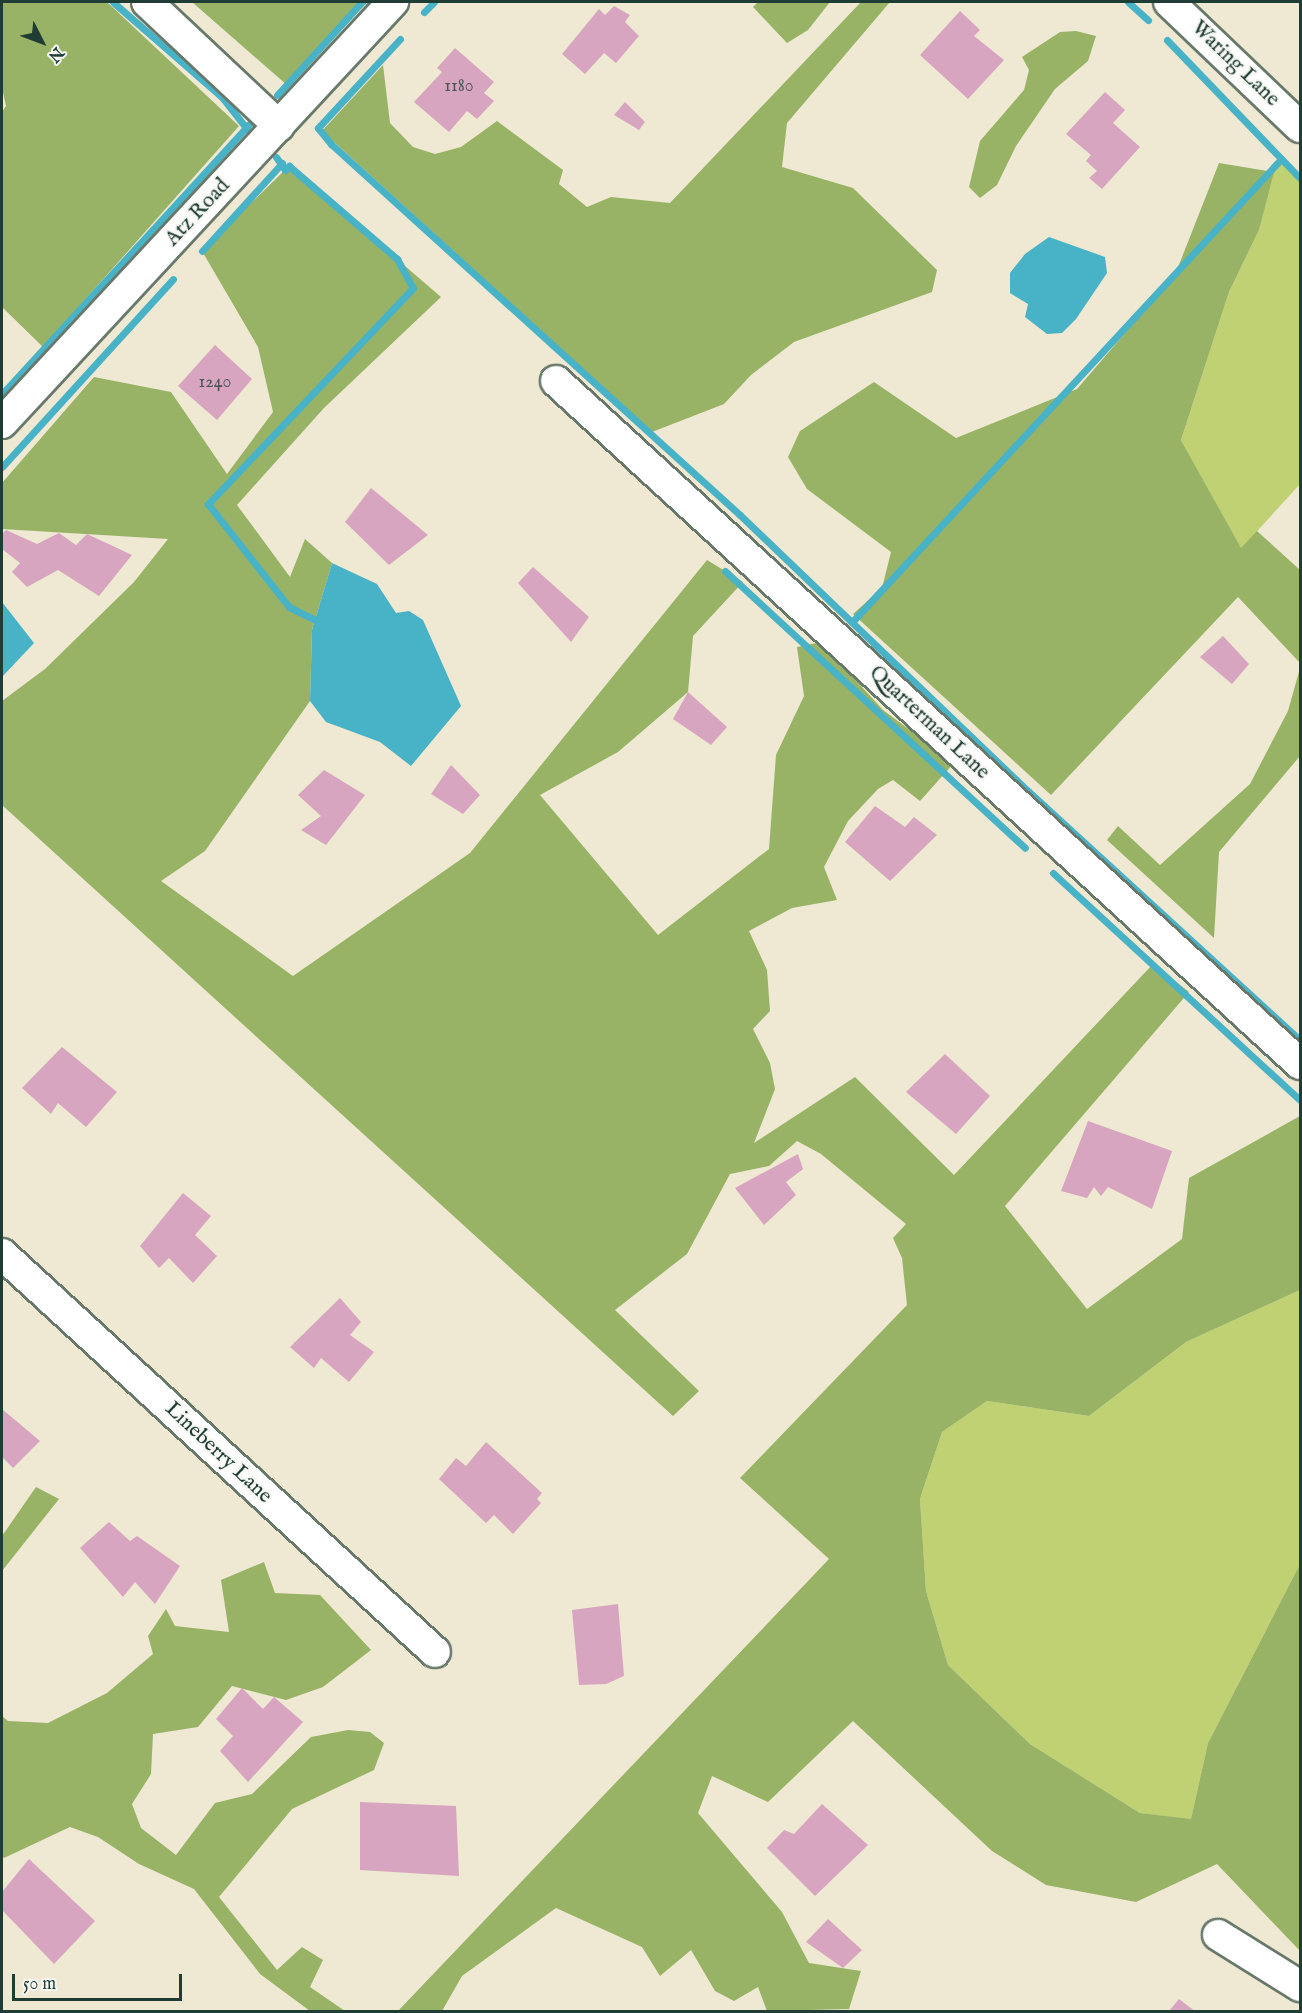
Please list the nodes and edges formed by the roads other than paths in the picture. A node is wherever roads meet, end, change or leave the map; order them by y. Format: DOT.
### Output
graph roads {
  1 [pos="147,2"];
  2 [pos="393,2"];
  3 [pos="1169,2"];
  4 [pos="279,126"];
  5 [pos="1300,127"];
  6 [pos="556,381"];
  7 [pos="2,423"];
  8 [pos="1300,1064"];
  9 [pos="2,1254"];
  10 [pos="435,1652"];
  11 [pos="1218,1935"];
  12 [pos="1300,1986"];
  1 -- 4 [label="street"];
  2 -- 4 [label="street, Atz Road"];
  3 -- 5 [label="street, Waring Lane"];
  4 -- 7 [label="street, Atz Road"];
  6 -- 8 [label="street, Quarterman Lane"];
  9 -- 10 [label="street, Lineberry Lane"];
  11 -- 12 [label="street"];
}
